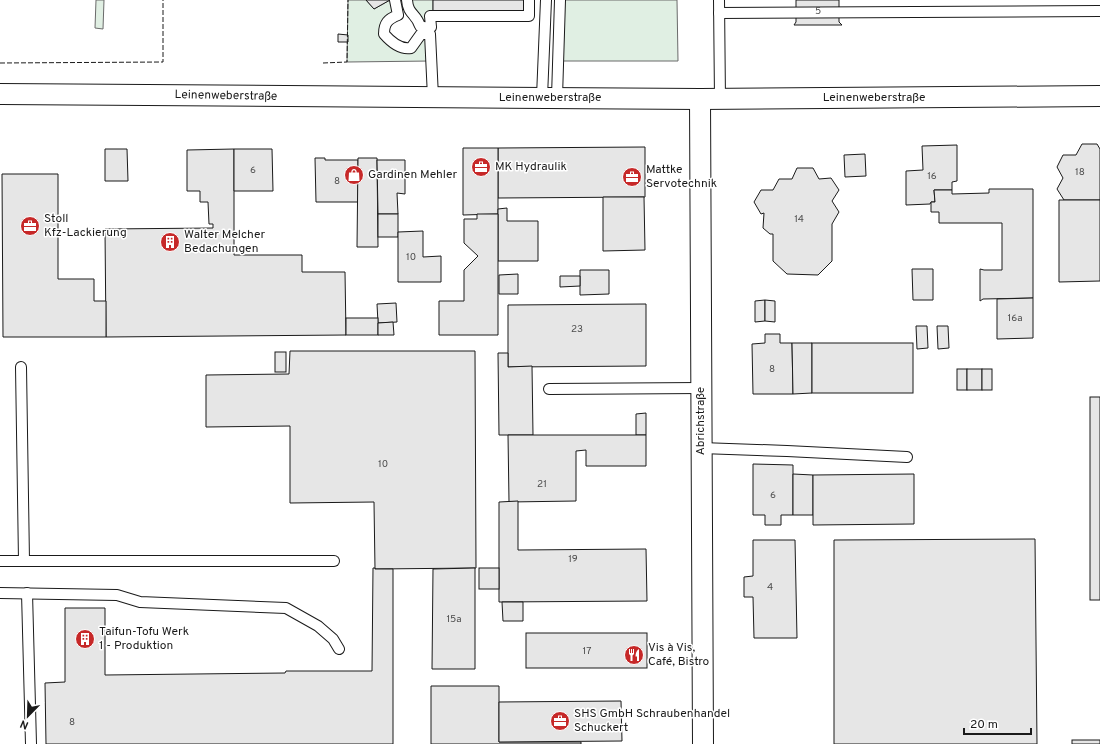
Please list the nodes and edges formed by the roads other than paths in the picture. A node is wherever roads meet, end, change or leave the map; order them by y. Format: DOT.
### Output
graph roads {
  1 [pos="395,0"];
  2 [pos="407,0"];
  3 [pos="529,0"];
  4 [pos="546,0"];
  5 [pos="560,0"];
  6 [pos="719,0"];
  7 [pos="1100,11"];
  8 [pos="719,13"];
  9 [pos="0,94"];
  10 [pos="1100,96"];
  11 [pos="550,97"];
  12 [pos="433,98"];
  13 [pos="700,99"];
  14 [pos="720,99"];
  15 [pos="21,366"];
  16 [pos="701,388"];
  17 [pos="549,389"];
  18 [pos="701,448"];
  19 [pos="907,457"];
  20 [pos="0,561"];
  21 [pos="24,561"];
  22 [pos="334,561"];
  23 [pos="0,593"];
  24 [pos="27,593"];
  25 [pos="339,650"];
  26 [pos="31,744"];
  27 [pos="702,744"];
  1 -- 12 [label="lane"];
  2 -- 3 [label="lane"];
  4 -- 11 [label="lane"];
  5 -- 11 [label="lane"];
  6 -- 8 [label="lane"];
  7 -- 8 [label="lane"];
  8 -- 14 [label="lane"];
  9 -- 12 [label="street, Leinenweberstraße"];
  10 -- 14 [label="street, Leinenweberstraße"];
  11 -- 12 [label="street, Leinenweberstraße"];
  11 -- 13 [label="street, Leinenweberstraße"];
  13 -- 14 [label="street, Leinenweberstraße"];
  13 -- 16 [label="street, Abrichstraße"];
  15 -- 21 [label="lane"];
  16 -- 17 [label="lane"];
  16 -- 18 [label="street, Abrichstraße"];
  18 -- 19 [label="lane"];
  18 -- 27 [label="street, Abrichstraße"];
  20 -- 21 [label="lane"];
  21 -- 22 [label="lane"];
  23 -- 24 [label="lane"];
  24 -- 25 [label="lane"];
  24 -- 26 [label="lane"];
}
